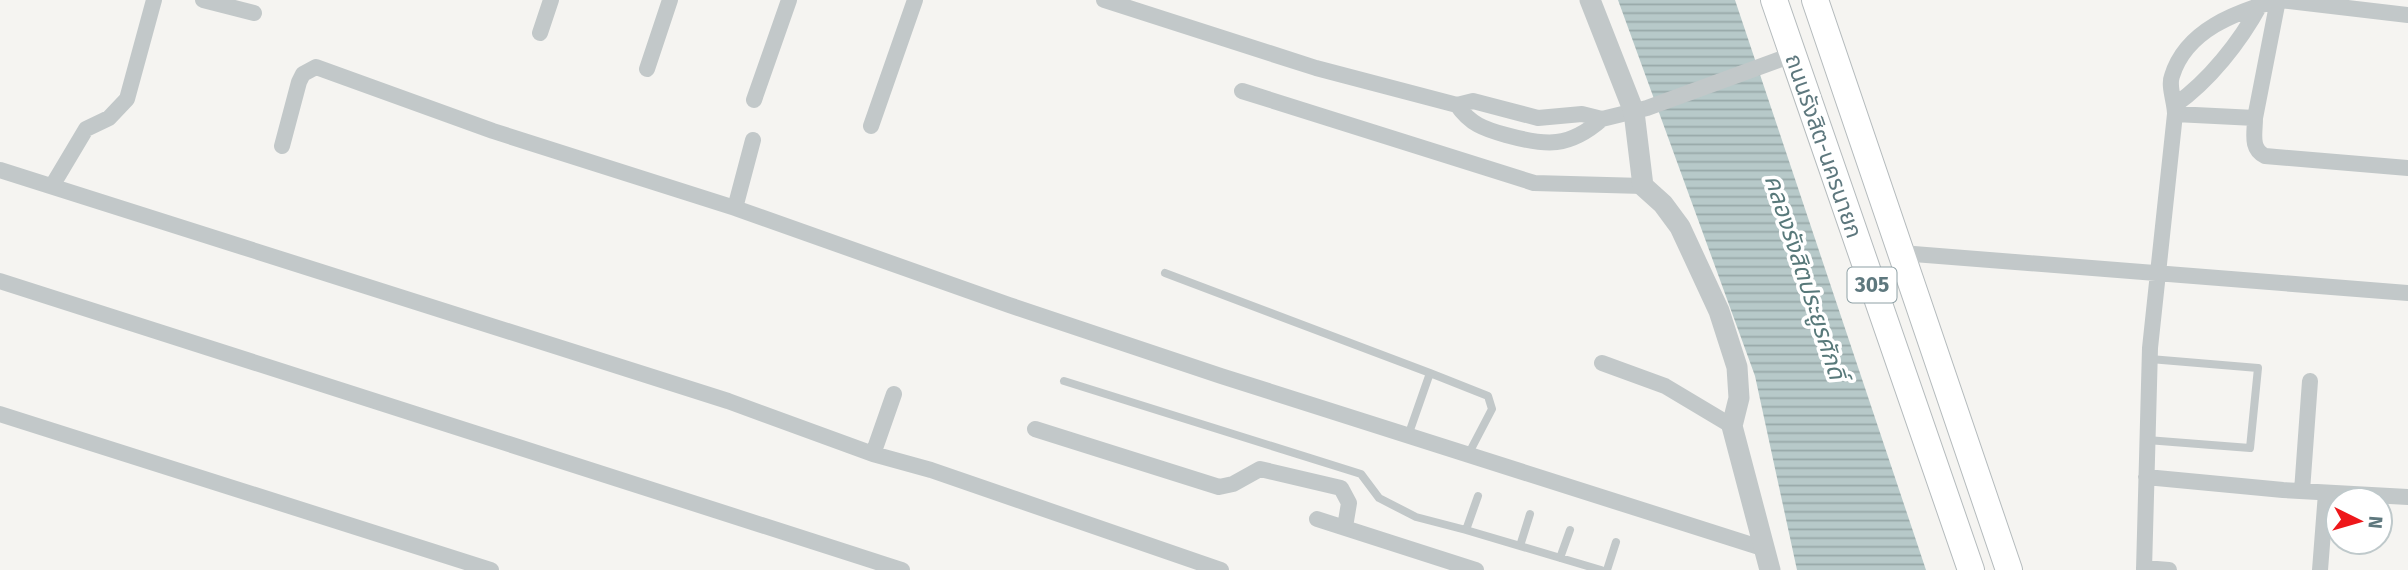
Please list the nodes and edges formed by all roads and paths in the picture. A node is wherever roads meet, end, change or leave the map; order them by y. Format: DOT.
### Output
graph roads {
  1 [pos="154,0"];
  2 [pos="203,0"];
  3 [pos="551,0"];
  4 [pos="670,0"];
  5 [pos="789,0"];
  6 [pos="915,0"];
  7 [pos="1104,0"];
  8 [pos="1590,0"];
  9 [pos="1774,0"];
  10 [pos="1815,0"];
  11 [pos="2279,0"];
  12 [pos="2259,5"];
  13 [pos="254,13"];
  14 [pos="2408,15"];
  15 [pos="540,33"];
  16 [pos="1784,58"];
  17 [pos="647,69"];
  18 [pos="1242,90"];
  19 [pos="754,100"];
  20 [pos="1457,105"];
  21 [pos="2175,109"];
  22 [pos="1641,110"];
  23 [pos="2255,118"];
  24 [pos="1602,119"];
  25 [pos="872,126"];
  26 [pos="754,140"];
  27 [pos="282,146"];
  28 [pos="2408,167"];
  29 [pos="0,170"];
  30 [pos="52,186"];
  31 [pos="1643,186"];
  32 [pos="735,208"];
  33 [pos="1901,253"];
  34 [pos="1165,273"];
  35 [pos="2157,274"];
  36 [pos="0,281"];
  37 [pos="2408,293"];
  38 [pos="2150,354"];
  39 [pos="1602,363"];
  40 [pos="1430,373"];
  41 [pos="1064,381"];
  42 [pos="2310,381"];
  43 [pos="894,394"];
  44 [pos="0,414"];
  45 [pos="1732,426"];
  46 [pos="1035,429"];
  47 [pos="1409,433"];
  48 [pos="2147,440"];
  49 [pos="1469,453"];
  50 [pos="873,454"];
  51 [pos="2146,477"];
  52 [pos="2302,492"];
  53 [pos="2324,493"];
  54 [pos="1478,496"];
  55 [pos="1530,514"];
  56 [pos="1317,519"];
  57 [pos="2324,519"];
  58 [pos="1345,527"];
  59 [pos="1466,530"];
  60 [pos="1570,530"];
  61 [pos="1616,542"];
  62 [pos="1520,546"];
  63 [pos="1765,549"];
  64 [pos="1560,558"];
  65 [pos="2144,569"];
  66 [pos="491,570"];
  67 [pos="902,570"];
  68 [pos="1221,570"];
  69 [pos="1476,570"];
  70 [pos="1601,570"];
  71 [pos="1607,570"];
  72 [pos="1770,570"];
  73 [pos="1971,570"];
  74 [pos="2009,570"];
  75 [pos="2169,570"];
  76 [pos="2320,570"];
  1 -- 30 [label="street"];
  2 -- 13 [label="street"];
  3 -- 15 [label="street"];
  4 -- 17 [label="street"];
  5 -- 19 [label="street"];
  6 -- 25 [label="street"];
  7 -- 20 [label="street"];
  8 -- 22 [label="street"];
  9 -- 16 [label="main road, ถนนรังสิต-นครนายก / 305"];
  10 -- 33 [label="main road, ถนนรังสิต-นครนายก / 305"];
  11 -- 12 [label="street"];
  11 -- 14 [label="street"];
  11 -- 23 [label="street"];
  12 -- 21 [label="street"];
  12 -- 21 [label="street"];
  16 -- 22 [label="street"];
  16 -- 73 [label="main road, ถนนรังสิต-นครนายก / 305"];
  18 -- 31 [label="street"];
  20 -- 24 [label="street"];
  20 -- 24 [label="street"];
  21 -- 23 [label="street"];
  21 -- 35 [label="street"];
  22 -- 24 [label="street"];
  22 -- 31 [label="street"];
  23 -- 28 [label="street"];
  26 -- 32 [label="street"];
  27 -- 32 [label="street"];
  29 -- 30 [label="street"];
  30 -- 50 [label="street"];
  31 -- 45 [label="street"];
  32 -- 47 [label="street"];
  33 -- 35 [label="street"];
  33 -- 74 [label="main road, ถนนรังสิต-นครนายก / 305"];
  34 -- 40 [label="lane"];
  35 -- 37 [label="street"];
  35 -- 38 [label="street"];
  36 -- 67 [label="street"];
  38 -- 48 [label="street"];
  38 -- 48 [label="lane"];
  39 -- 45 [label="street"];
  40 -- 47 [label="lane"];
  40 -- 49 [label="lane"];
  41 -- 59 [label="lane"];
  42 -- 52 [label="street"];
  43 -- 50 [label="street"];
  44 -- 66 [label="street"];
  45 -- 63 [label="street"];
  46 -- 58 [label="street"];
  47 -- 49 [label="street"];
  48 -- 51 [label="street"];
  49 -- 63 [label="street"];
  50 -- 68 [label="street"];
  51 -- 52 [label="street"];
  51 -- 65 [label="street"];
  52 -- 53 [label="street"];
  54 -- 59 [label="lane"];
  55 -- 62 [label="lane"];
  56 -- 58 [label="street"];
  57 -- 76 [label="street"];
  58 -- 69 [label="street"];
  59 -- 62 [label="lane"];
  60 -- 64 [label="lane"];
  61 -- 71 [label="lane"];
  62 -- 64 [label="lane"];
  63 -- 72 [label="street"];
  64 -- 70 [label="lane"];
  65 -- 75 [label="street"];
}
